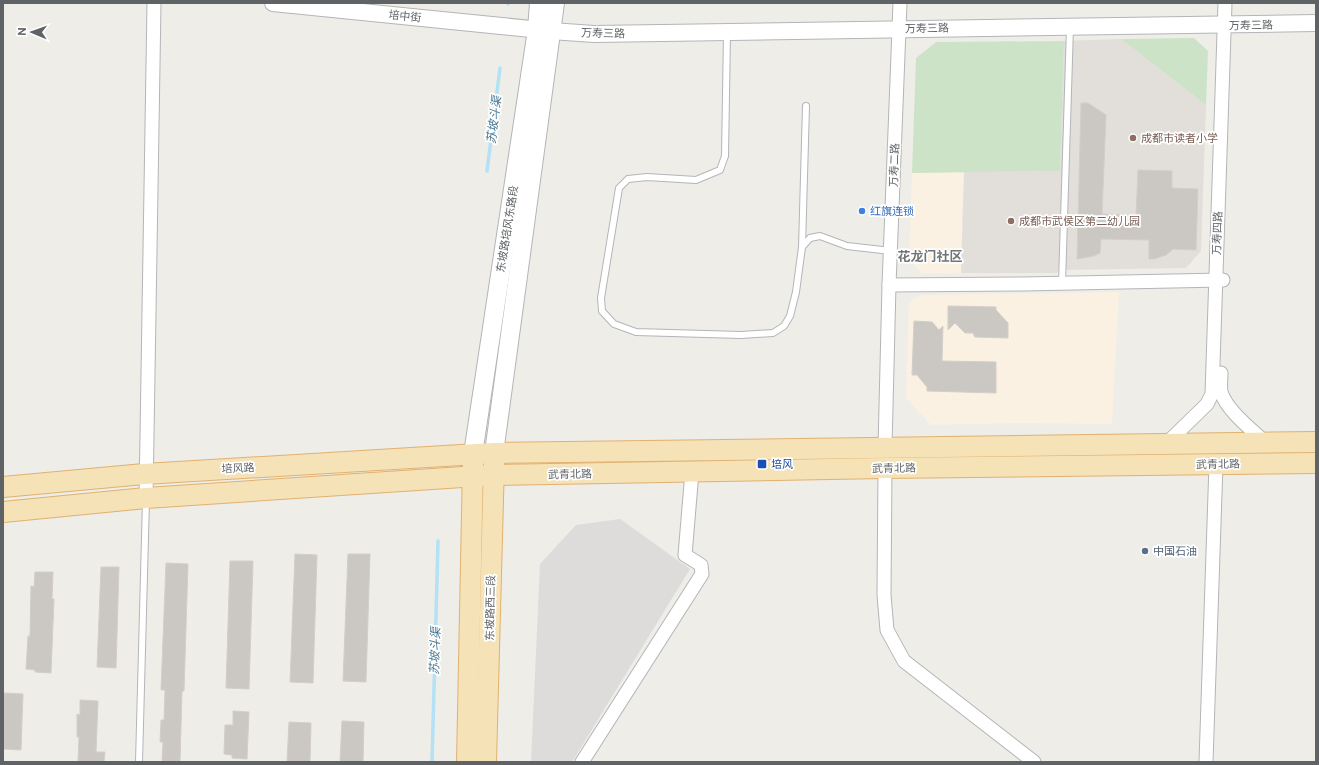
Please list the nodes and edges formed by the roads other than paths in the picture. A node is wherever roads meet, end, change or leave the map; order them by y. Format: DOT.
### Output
graph roads {
  1 [pos="154,3"];
  2 [pos="273,3"];
  3 [pos="900,3"];
  4 [pos="1225,3"];
  5 [pos="1234,3"];
  6 [pos="551,4"];
  7 [pos="1316,23"];
  8 [pos="1229,25"];
  9 [pos="1070,27"];
  10 [pos="899,28"];
  11 [pos="544,30"];
  12 [pos="727,32"];
  13 [pos="806,106"];
  14 [pos="802,247"];
  15 [pos="891,251"];
  16 [pos="1220,280"];
  17 [pos="1062,283"];
  18 [pos="889,285"];
  19 [pos="1316,442"];
  20 [pos="1266,443"];
  21 [pos="1166,444"];
  22 [pos="885,447"];
  23 [pos="494,453"];
  24 [pos="473,454"];
  25 [pos="1316,463"];
  26 [pos="1216,464"];
  27 [pos="885,468"];
  28 [pos="692,472"];
  29 [pos="147,474"];
  30 [pos="493,475"];
  31 [pos="473,476"];
  32 [pos="3,487"];
  33 [pos="146,498"];
  34 [pos="3,512"];
  35 [pos="139,762"];
  36 [pos="467,762"];
  37 [pos="486,762"];
  38 [pos="582,762"];
  39 [pos="1034,762"];
  40 [pos="1206,762"];
  1 -- 29 [label="street"];
  2 -- 11 [label="street, 培中街"];
  3 -- 10 [label="street, 万寿二路"];
  4 -- 8 [label="street, 万寿四路"];
  5 -- 8 [label="street, 万寿四路"];
  6 -- 11 [label="main road, 东坡路培风东路段"];
  7 -- 8 [label="street, 万寿三路"];
  8 -- 9 [label="street, 万寿三路"];
  8 -- 16 [label="street, 万寿四路"];
  9 -- 10 [label="street, 万寿三路"];
  9 -- 17 [label="lane"];
  10 -- 12 [label="street, 万寿三路"];
  10 -- 15 [label="street, 万寿二路"];
  11 -- 12 [label="street, 万寿三路"];
  11 -- 23 [label="main road, 东坡路培风东路段"];
  11 -- 24 [label="main road, 东坡路培风东路段"];
  12 -- 14 [label="lane"];
  13 -- 14 [label="lane"];
  14 -- 15 [label="lane"];
  15 -- 18 [label="street, 万寿二路"];
  16 -- 17 [label="street"];
  16 -- 20 [label="street, 万寿四路"];
  16 -- 21 [label="street, 万寿四路"];
  17 -- 18 [label="street"];
  18 -- 22 [label="street, 万寿二路"];
  19 -- 20 [label="main road, 武青北路"];
  20 -- 21 [label="main road, 武青北路"];
  21 -- 22 [label="main road, 武青北路"];
  22 -- 23 [label="main road, 武青北路"];
  23 -- 24 [label="main road, 武青北路"];
  23 -- 30 [label="main road, 东坡路西三段"];
  24 -- 29 [label="main road, 培风路"];
  24 -- 31 [label="main road, 东坡路西三段"];
  25 -- 26 [label="main road, 武青北路"];
  26 -- 27 [label="main road, 武青北路"];
  26 -- 40 [label="street"];
  27 -- 28 [label="main road, 武青北路"];
  27 -- 39 [label="street"];
  28 -- 30 [label="main road, 武青北路"];
  28 -- 38 [label="street"];
  29 -- 32 [label="main road, 培风路"];
  29 -- 33 [label="street"];
  30 -- 31 [label="main road, 武青北路"];
  30 -- 37 [label="main road, 东坡路西三段"];
  31 -- 33 [label="main road"];
  31 -- 36 [label="main road, 东坡路西三段"];
  33 -- 34 [label="main road"];
  33 -- 35 [label="lane"];
}
